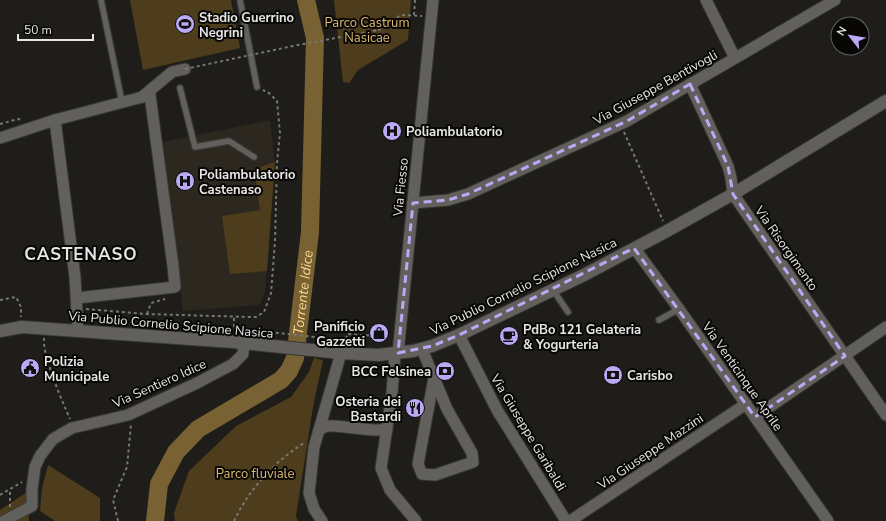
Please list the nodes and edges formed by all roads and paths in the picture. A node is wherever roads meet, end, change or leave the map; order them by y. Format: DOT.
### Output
graph roads {
  1 [pos="101,0"];
  2 [pos="240,0"];
  3 [pos="415,0"];
  4 [pos="433,0"];
  5 [pos="706,0"];
  6 [pos="835,0"];
  7 [pos="735,58"];
  8 [pos="185,69"];
  9 [pos="690,84"];
  10 [pos="257,87"];
  11 [pos="180,88"];
  12 [pos="146,96"];
  13 [pos="122,102"];
  14 [pos="883,104"];
  15 [pos="55,120"];
  16 [pos="622,123"];
  17 [pos="0,138"];
  18 [pos="254,156"];
  19 [pos="733,194"];
  20 [pos="413,202"];
  21 [pos="667,231"];
  22 [pos="636,248"];
  23 [pos="171,288"];
  24 [pos="553,289"];
  25 [pos="0,300"];
  26 [pos="77,303"];
  27 [pos="679,309"];
  28 [pos="568,312"];
  29 [pos="147,314"];
  30 [pos="234,316"];
  31 [pos="659,320"];
  32 [pos="22,327"];
  33 [pos="886,327"];
  34 [pos="45,328"];
  35 [pos="234,328"];
  36 [pos="0,330"];
  37 [pos="78,331"];
  38 [pos="459,335"];
  39 [pos="400,337"];
  40 [pos="239,343"];
  41 [pos="422,349"];
  42 [pos="339,352"];
  43 [pos="397,353"];
  44 [pos="845,356"];
  45 [pos="434,378"];
  46 [pos="746,404"];
  47 [pos="128,415"];
  48 [pos="886,416"];
  49 [pos="755,417"];
  50 [pos="73,428"];
  51 [pos="320,430"];
  52 [pos="387,430"];
  53 [pos="308,440"];
  54 [pos="34,475"];
  55 [pos="10,489"];
  56 [pos="0,495"];
  57 [pos="7,520"];
  58 [pos="118,521"];
  59 [pos="234,521"];
  60 [pos="322,521"];
  61 [pos="416,521"];
  62 [pos="566,521"];
  63 [pos="570,521"];
  64 [pos="828,521"];
  1 -- 13 [label="lane"];
  2 -- 10 [label="lane"];
  3 -- 8 [label="path, bridge"];
  4 -- 20 [label="street, Via Fiesso"];
  5 -- 7 [label="street"];
  6 -- 7 [label="street, Via Giuseppe Bentivogli"];
  7 -- 9 [label="street, Via Giuseppe Bentivogli"];
  8 -- 12 [label="street"];
  9 -- 16 [label="street, Via Giuseppe Bentivogli"];
  9 -- 19 [label="street, Via Risorgimento"];
  10 -- 30 [label="path"];
  11 -- 18 [label="lane"];
  12 -- 13 [label="street"];
  12 -- 23 [label="street"];
  13 -- 15 [label="street"];
  14 -- 19 [label="street, Via Publio Cornelio Scipione Nasica"];
  15 -- 17 [label="street"];
  15 -- 26 [label="street"];
  16 -- 20 [label="street, Via Giuseppe Bentivogli"];
  16 -- 21 [label="path"];
  19 -- 21 [label="street, Via Publio Cornelio Scipione Nasica"];
  19 -- 44 [label="street, Via Risorgimento"];
  20 -- 39 [label="street, Via Fiesso"];
  21 -- 22 [label="street, Via Publio Cornelio Scipione Nasica"];
  22 -- 24 [label="street, Via Publio Cornelio Scipione Nasica"];
  22 -- 27 [label="street, Via Venticinque Aprile"];
  23 -- 26 [label="street"];
  23 -- 29 [label="path"];
  24 -- 28 [label="lane"];
  24 -- 38 [label="street, Via Publio Cornelio Scipione Nasica"];
  25 -- 32 [label="path"];
  26 -- 29 [label="path"];
  26 -- 37 [label="street"];
  27 -- 31 [label="lane"];
  27 -- 46 [label="street, Via Venticinque Aprile"];
  29 -- 30 [label="path"];
  30 -- 35 [label="path"];
  32 -- 34 [label="street, Via Publio Cornelio Scipione Nasica"];
  32 -- 36 [label="street, Via Publio Cornelio Scipione Nasica"];
  33 -- 44 [label="street"];
  34 -- 37 [label="street, Via Publio Cornelio Scipione Nasica"];
  34 -- 50 [label="path"];
  35 -- 39 [label="path"];
  35 -- 40 [label="path"];
  37 -- 40 [label="street, Via Publio Cornelio Scipione Nasica"];
  38 -- 41 [label="street, Via Publio Cornelio Scipione Nasica"];
  38 -- 62 [label="street, Via Giuseppe Garibaldi"];
  39 -- 43 [label="street, Via Fiesso"];
  40 -- 42 [label="street, Via Publio Cornelio Scipione Nasica"];
  40 -- 47 [label="street, Via Sentiero Idice"];
  41 -- 43 [label="street, Via Publio Cornelio Scipione Nasica"];
  41 -- 45 [label="street"];
  42 -- 43 [label="street, Via Publio Cornelio Scipione Nasica"];
  42 -- 51 [label="street"];
  43 -- 52 [label="street, Via Fiesso"];
  44 -- 48 [label="street, Via Risorgimento"];
  44 -- 49 [label="street"];
  45 -- 45 [label="street"];
  46 -- 49 [label="street, Via Venticinque Aprile"];
  46 -- 63 [label="street, Via Giuseppe Mazzini"];
  47 -- 50 [label="street, Via Sentiero Idice"];
  47 -- 58 [label="path"];
  49 -- 64 [label="street, Via Venticinque Aprile"];
  50 -- 54 [label="street, Via Sentiero Idice"];
  51 -- 52 [label="street"];
  51 -- 60 [label="street"];
  52 -- 61 [label="street, Via Fiesso"];
  53 -- 59 [label="path"];
  54 -- 55 [label="path"];
  54 -- 57 [label="street, Via Sentiero Idice"];
  55 -- 56 [label="path"];
  55 -- 57 [label="path"];
}
